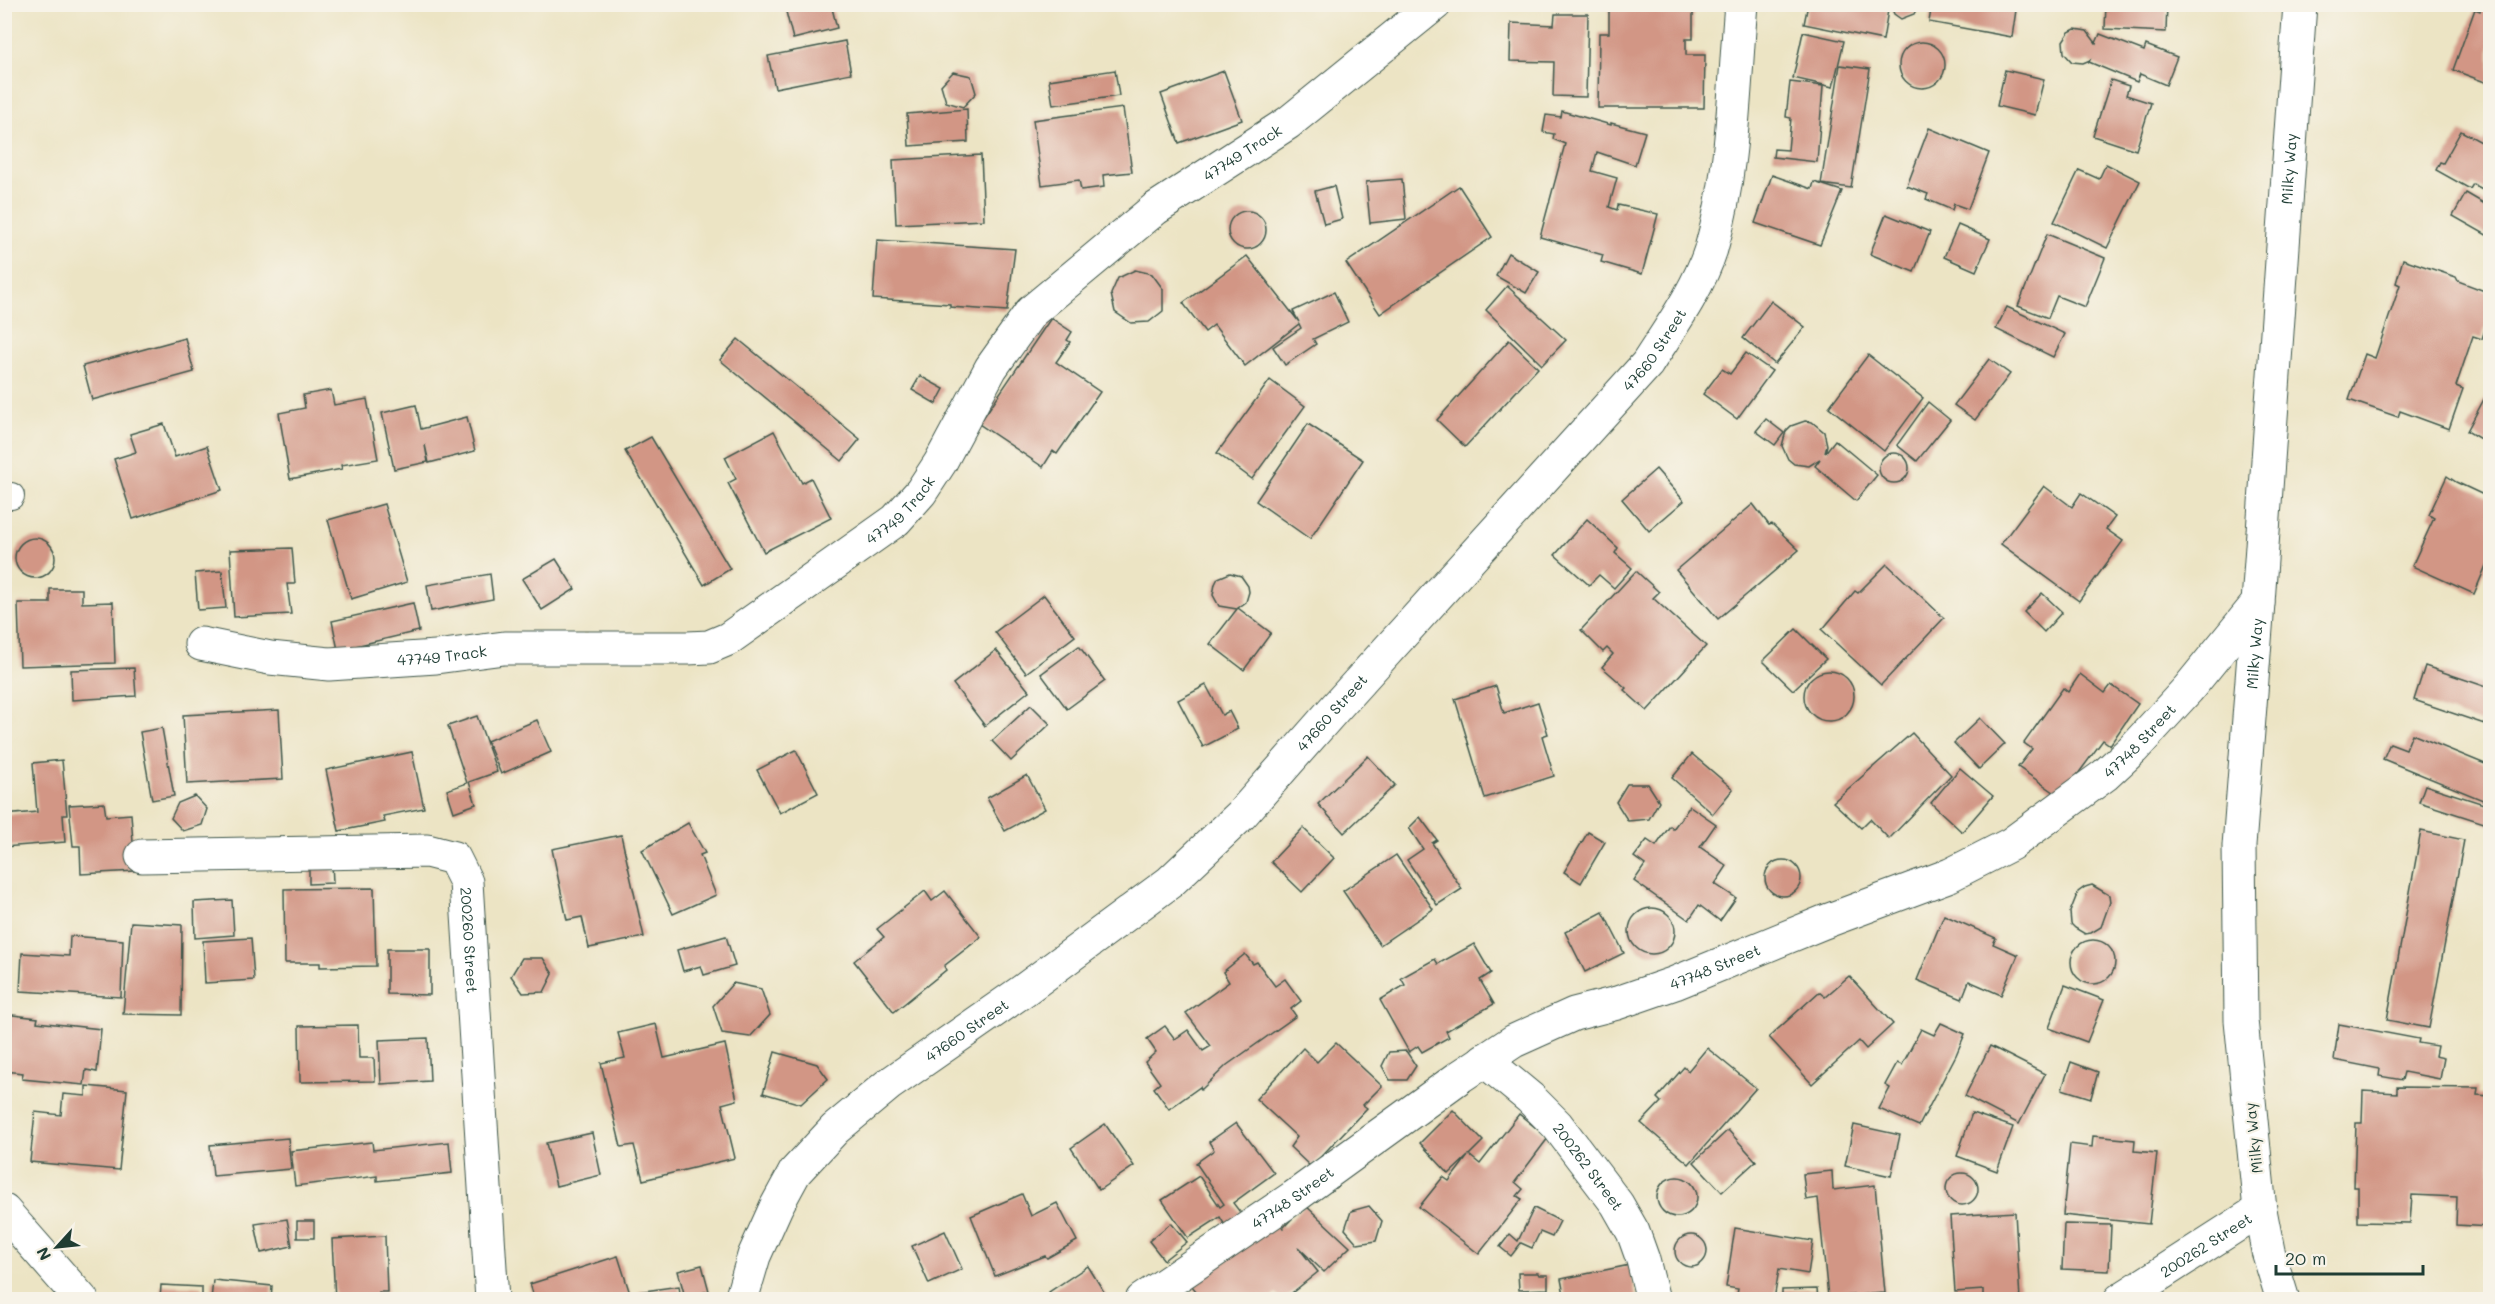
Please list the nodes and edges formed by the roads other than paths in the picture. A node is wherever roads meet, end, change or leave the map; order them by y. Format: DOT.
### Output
graph roads {
  1 [pos="1435,4"];
  2 [pos="1742,4"];
  3 [pos="2300,4"];
  4 [pos="2258,603"];
  5 [pos="201,644"];
  6 [pos="142,856"];
  7 [pos="1484,1060"];
  8 [pos="2260,1210"];
  9 [pos="4,1211"];
  10 [pos="82,1299"];
  11 [pos="492,1299"];
  12 [pos="741,1299"];
  13 [pos="1142,1299"];
  14 [pos="1653,1299"];
  15 [pos="2120,1299"];
  16 [pos="2283,1299"];
  1 -- 5 [label="street, 47749 Track"];
  2 -- 12 [label="street, 47660 Street"];
  3 -- 4 [label="street, Milky Way"];
  4 -- 7 [label="street, 47748 Street"];
  4 -- 8 [label="street, Milky Way"];
  6 -- 11 [label="street, 200260 Street"];
  7 -- 13 [label="street, 47748 Street"];
  7 -- 14 [label="street, 200262 Street"];
  8 -- 15 [label="street, 200262 Street"];
  8 -- 16 [label="street, Milky Way"];
  9 -- 10 [label="street"];
}
